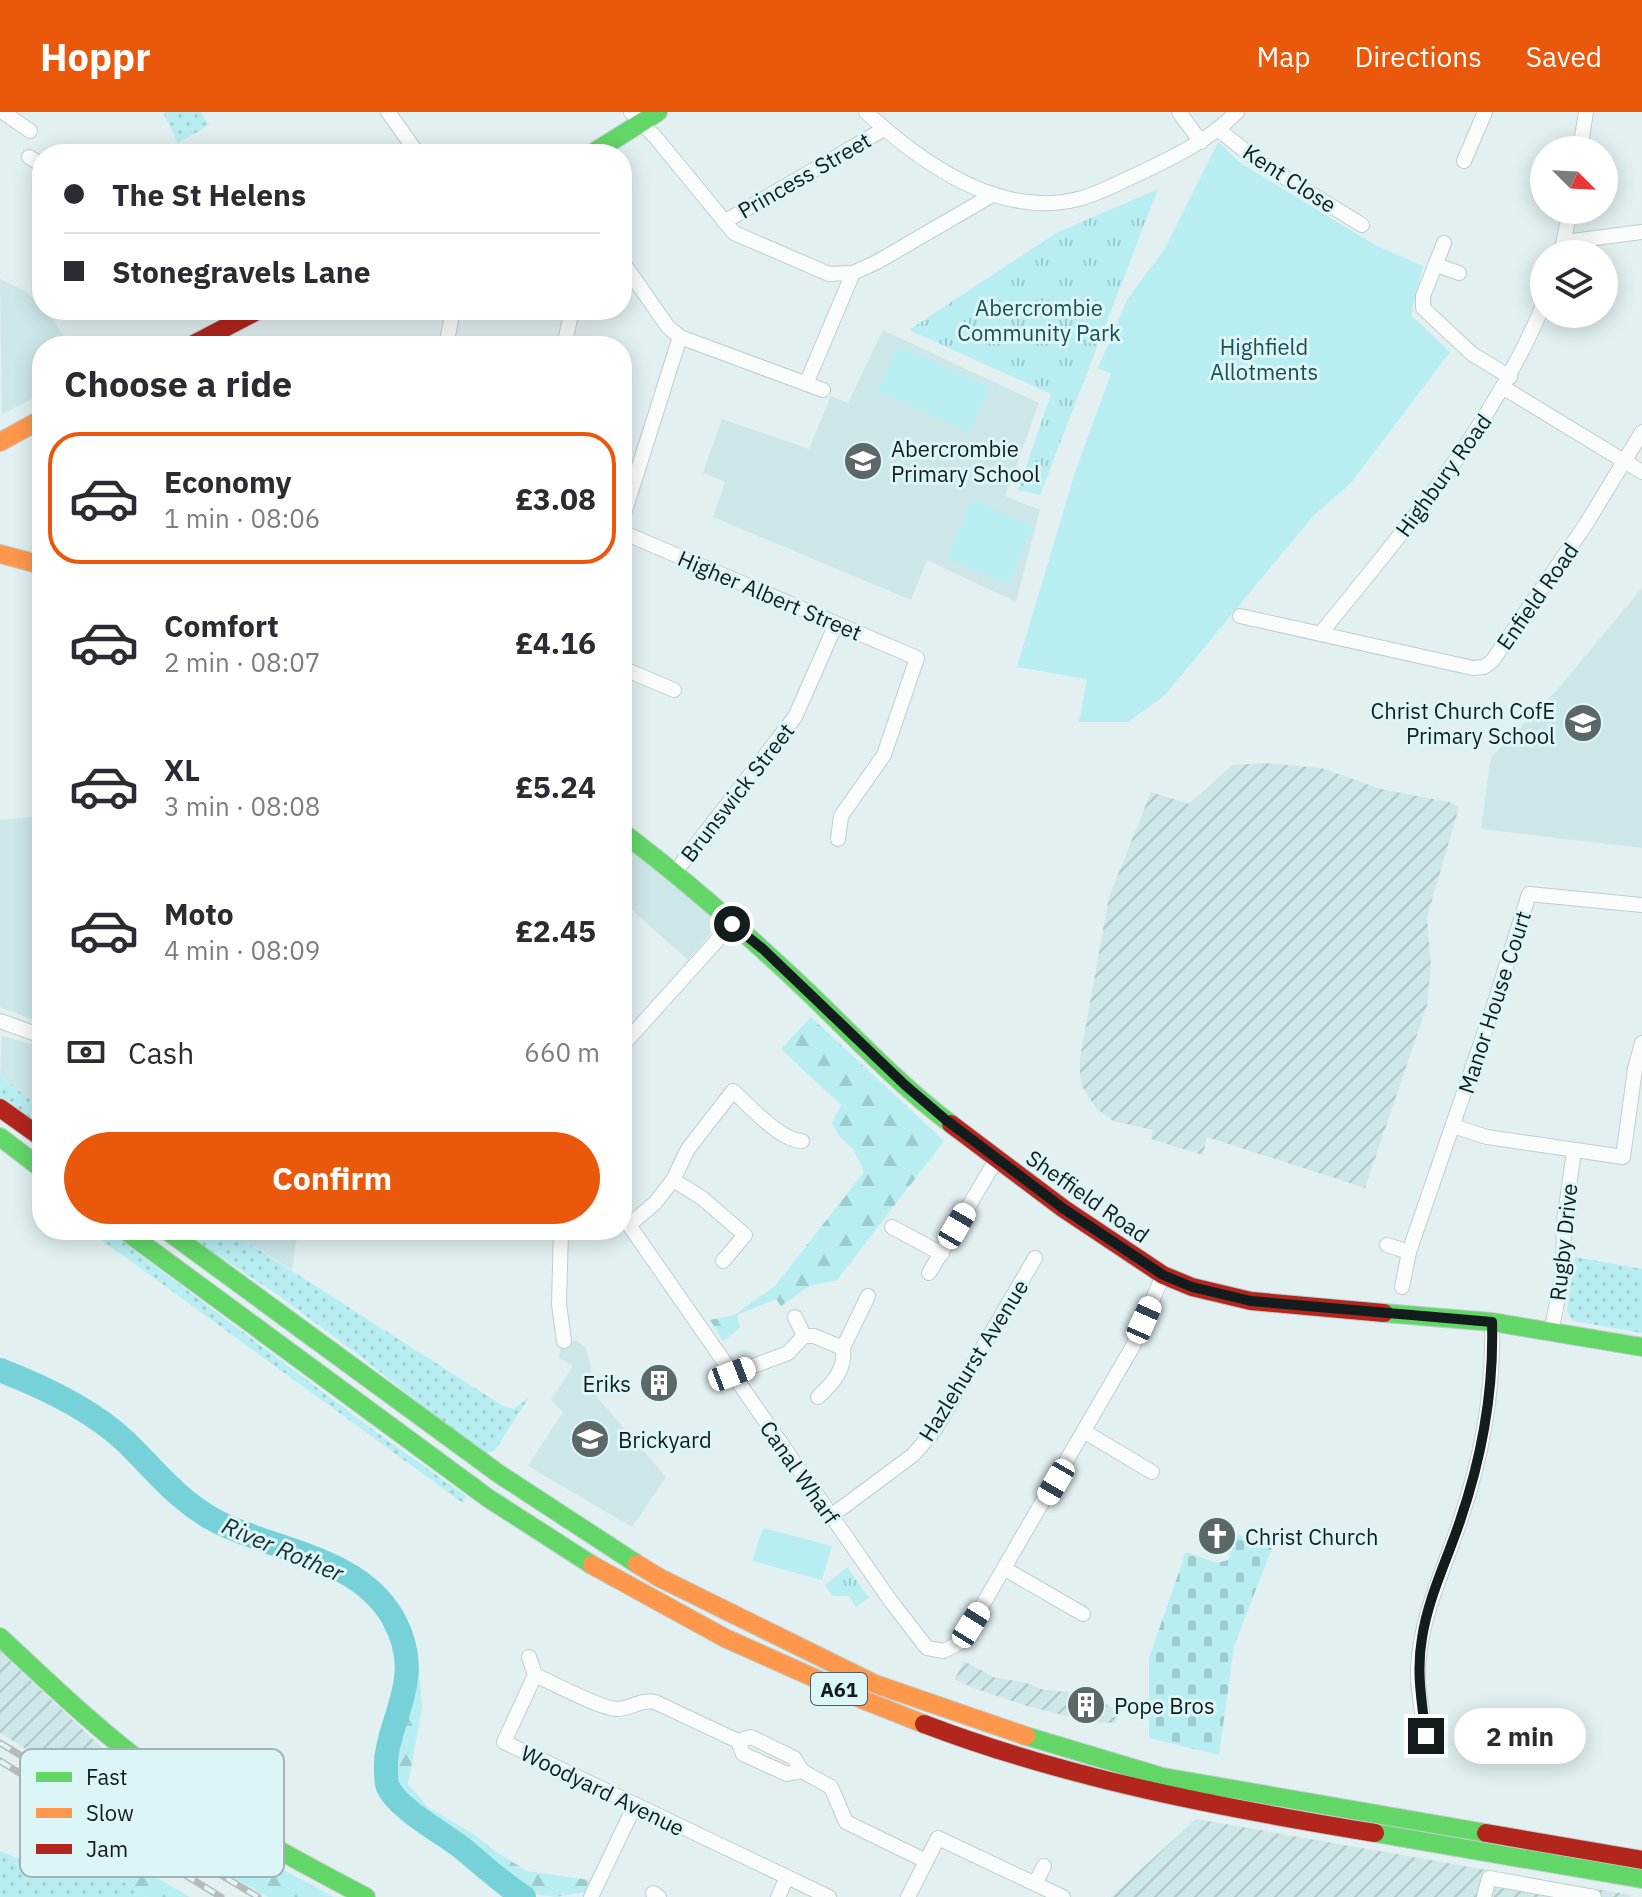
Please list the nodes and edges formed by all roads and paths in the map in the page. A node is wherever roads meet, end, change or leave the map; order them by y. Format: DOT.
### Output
graph roads {
  1 [pos="3,112"];
  2 [pos="388,112"];
  3 [pos="658,112"];
  4 [pos="866,112"];
  5 [pos="1179,112"];
  6 [pos="1237,112"];
  7 [pos="1485,112"];
  8 [pos="1586,112"];
  9 [pos="636,117"];
  10 [pos="884,129"];
  11 [pos="1219,130"];
  12 [pos="30,131"];
  13 [pos="1582,136"];
  14 [pos="1201,142"];
  15 [pos="411,144"];
  16 [pos="603,144"];
  17 [pos="29,157"];
  18 [pos="32,159"];
  19 [pos="1464,161"];
  20 [pos="994,194"];
  21 [pos="724,222"];
  22 [pos="1362,225"];
  23 [pos="1642,232"];
  24 [pos="1602,240"];
  25 [pos="1444,243"];
  26 [pos="1436,265"];
  27 [pos="853,273"];
  28 [pos="1459,273"];
  29 [pos="632,275"];
  30 [pos="238,320"];
  31 [pos="1532,328"];
  32 [pos="209,336"];
  33 [pos="680,337"];
  34 [pos="1507,383"];
  35 [pos="806,384"];
  36 [pos="823,390"];
  37 [pos="32,424"];
  38 [pos="1642,432"];
  39 [pos="0,442"];
  40 [pos="1624,462"];
  41 [pos="1642,472"];
  42 [pos="632,488"];
  43 [pos="632,536"];
  44 [pos="0,554"];
  45 [pos="32,562"];
  46 [pos="1240,616"];
  47 [pos="836,624"];
  48 [pos="1321,633"];
  49 [pos="632,672"];
  50 [pos="674,690"];
  51 [pos="838,839"];
  52 [pos="632,840"];
  53 [pos="675,872"];
  54 [pos="1642,905"];
  55 [pos="732,924"];
  56 [pos="0,1021"];
  57 [pos="32,1032"];
  58 [pos="632,1035"];
  59 [pos="1642,1043"];
  60 [pos="0,1108"];
  61 [pos="1453,1126"];
  62 [pos="32,1131"];
  63 [pos="0,1137"];
  64 [pos="802,1141"];
  65 [pos="1574,1151"];
  66 [pos="996,1160"];
  67 [pos="32,1161"];
  68 [pos="673,1180"];
  69 [pos="632,1216"];
  70 [pos="892,1227"];
  71 [pos="632,1230"];
  72 [pos="138,1240"];
  73 [pos="180,1240"];
  74 [pos="561,1240"];
  75 [pos="1387,1245"];
  76 [pos="1409,1252"];
  77 [pos="942,1254"];
  78 [pos="1035,1258"];
  79 [pos="723,1261"];
  80 [pos="929,1273"];
  81 [pos="1163,1275"];
  82 [pos="1402,1287"];
  83 [pos="868,1296"];
  84 [pos="795,1317"];
  85 [pos="1492,1322"];
  86 [pos="1551,1333"];
  87 [pos="804,1336"];
  88 [pos="564,1341"];
  89 [pos="1642,1347"];
  90 [pos="843,1348"];
  91 [pos="732,1374"];
  92 [pos="818,1397"];
  93 [pos="1085,1432"];
  94 [pos="1152,1472"];
  95 [pos="831,1516"];
  96 [pos="1005,1569"];
  97 [pos="1083,1614"];
  98 [pos="0,1637"];
  99 [pos="529,1657"];
  100 [pos="535,1675"];
  101 [pos="1426,1736"];
  102 [pos="127,1749"];
  103 [pos="635,1805"];
  104 [pos="284,1853"];
  105 [pos="1642,1860"];
  106 [pos="926,1861"];
  107 [pos="1044,1866"];
  108 [pos="787,1877"];
  109 [pos="1642,1879"];
  110 [pos="1035,1884"];
  111 [pos="595,1890"];
  112 [pos="366,1897"];
  113 [pos="778,1897"];
  114 [pos="829,1897"];
  115 [pos="908,1897"];
  116 [pos="1063,1897"];
  117 [pos="1484,1897"];
  118 [pos="1594,1897"];
  1 -- 12 [label="street"];
  2 -- 15 [label="street"];
  3 -- 9 [label="main road"];
  4 -- 10 [label="street"];
  5 -- 14 [label="street"];
  6 -- 11 [label="street"];
  7 -- 19 [label="street"];
  8 -- 13 [label="street"];
  9 -- 16 [label="main road"];
  9 -- 21 [label="street"];
  10 -- 20 [label="street"];
  10 -- 21 [label="street, Princess Street"];
  11 -- 14 [label="street"];
  11 -- 22 [label="street, Kent Close"];
  14 -- 20 [label="street"];
  17 -- 18 [label="street"];
  20 -- 27 [label="street"];
  21 -- 27 [label="street"];
  23 -- 24 [label="street"];
  25 -- 26 [label="street"];
  26 -- 28 [label="street"];
  26 -- 34 [label="street"];
  27 -- 35 [label="street"];
  29 -- 33 [label="street"];
  30 -- 32 [label="main road"];
  31 -- 34 [label="street, Highbury Road"];
  33 -- 35 [label="street"];
  33 -- 42 [label="street"];
  34 -- 40 [label="street"];
  34 -- 48 [label="street, Highbury Road"];
  35 -- 36 [label="street"];
  37 -- 39 [label="main road"];
  38 -- 40 [label="street, Enfield Road"];
  40 -- 41 [label="street"];
  40 -- 48 [label="street, Enfield Road"];
  43 -- 47 [label="street, Higher Albert Street"];
  44 -- 45 [label="main road"];
  46 -- 48 [label="street, Enfield Road"];
  47 -- 51 [label="street, Higher Albert Street"];
  47 -- 53 [label="street, Brunswick Street"];
  49 -- 50 [label="street"];
  52 -- 53 [label="main road, Sheffield Road"];
  53 -- 55 [label="main road, Sheffield Road"];
  54 -- 61 [label="street, Manor House Court"];
  55 -- 58 [label="street"];
  55 -- 66 [label="main road, Sheffield Road"];
  56 -- 57 [label="street"];
  59 -- 65 [label="street"];
  60 -- 62 [label="main road"];
  61 -- 65 [label="street"];
  61 -- 76 [label="street, Manor House Court"];
  63 -- 67 [label="main road"];
  64 -- 68 [label="street"];
  65 -- 86 [label="street, Rugby Drive"];
  66 -- 77 [label="street"];
  66 -- 81 [label="main road, Sheffield Road"];
  68 -- 69 [label="street"];
  68 -- 79 [label="street"];
  70 -- 77 [label="street"];
  71 -- 91 [label="street, Canal Wharf"];
  72 -- 109 [label="main road, A61"];
  73 -- 105 [label="main road, A61"];
  74 -- 88 [label="street"];
  75 -- 76 [label="street"];
  76 -- 82 [label="street, Manor House Court"];
  77 -- 80 [label="street"];
  78 -- 95 [label="street, Hazlehurst Avenue"];
  81 -- 85 [label="main road, Sheffield Road"];
  81 -- 93 [label="street"];
  83 -- 90 [label="street"];
  84 -- 87 [label="street"];
  85 -- 86 [label="main road, Sheffield Road"];
  85 -- 101 [label="street"];
  86 -- 89 [label="main road, Sheffield Road"];
  87 -- 90 [label="street"];
  87 -- 91 [label="street"];
  90 -- 92 [label="street"];
  91 -- 95 [label="street, Canal Wharf"];
  93 -- 94 [label="street"];
  93 -- 96 [label="street"];
  95 -- 96 [label="street, Canal Wharf"];
  96 -- 97 [label="street"];
  98 -- 102 [label="main road"];
  99 -- 100 [label="street"];
  100 -- 103 [label="street, Woodyard Avenue"];
  100 -- 106 [label="street"];
  103 -- 108 [label="street, Woodyard Avenue"];
  103 -- 111 [label="street"];
  104 -- 112 [label="main road"];
  106 -- 110 [label="street"];
  106 -- 115 [label="street"];
  107 -- 110 [label="street"];
  108 -- 113 [label="street"];
  108 -- 114 [label="street, Woodyard Avenue"];
  110 -- 116 [label="street"];
  117 -- 118 [label="street"];
}
